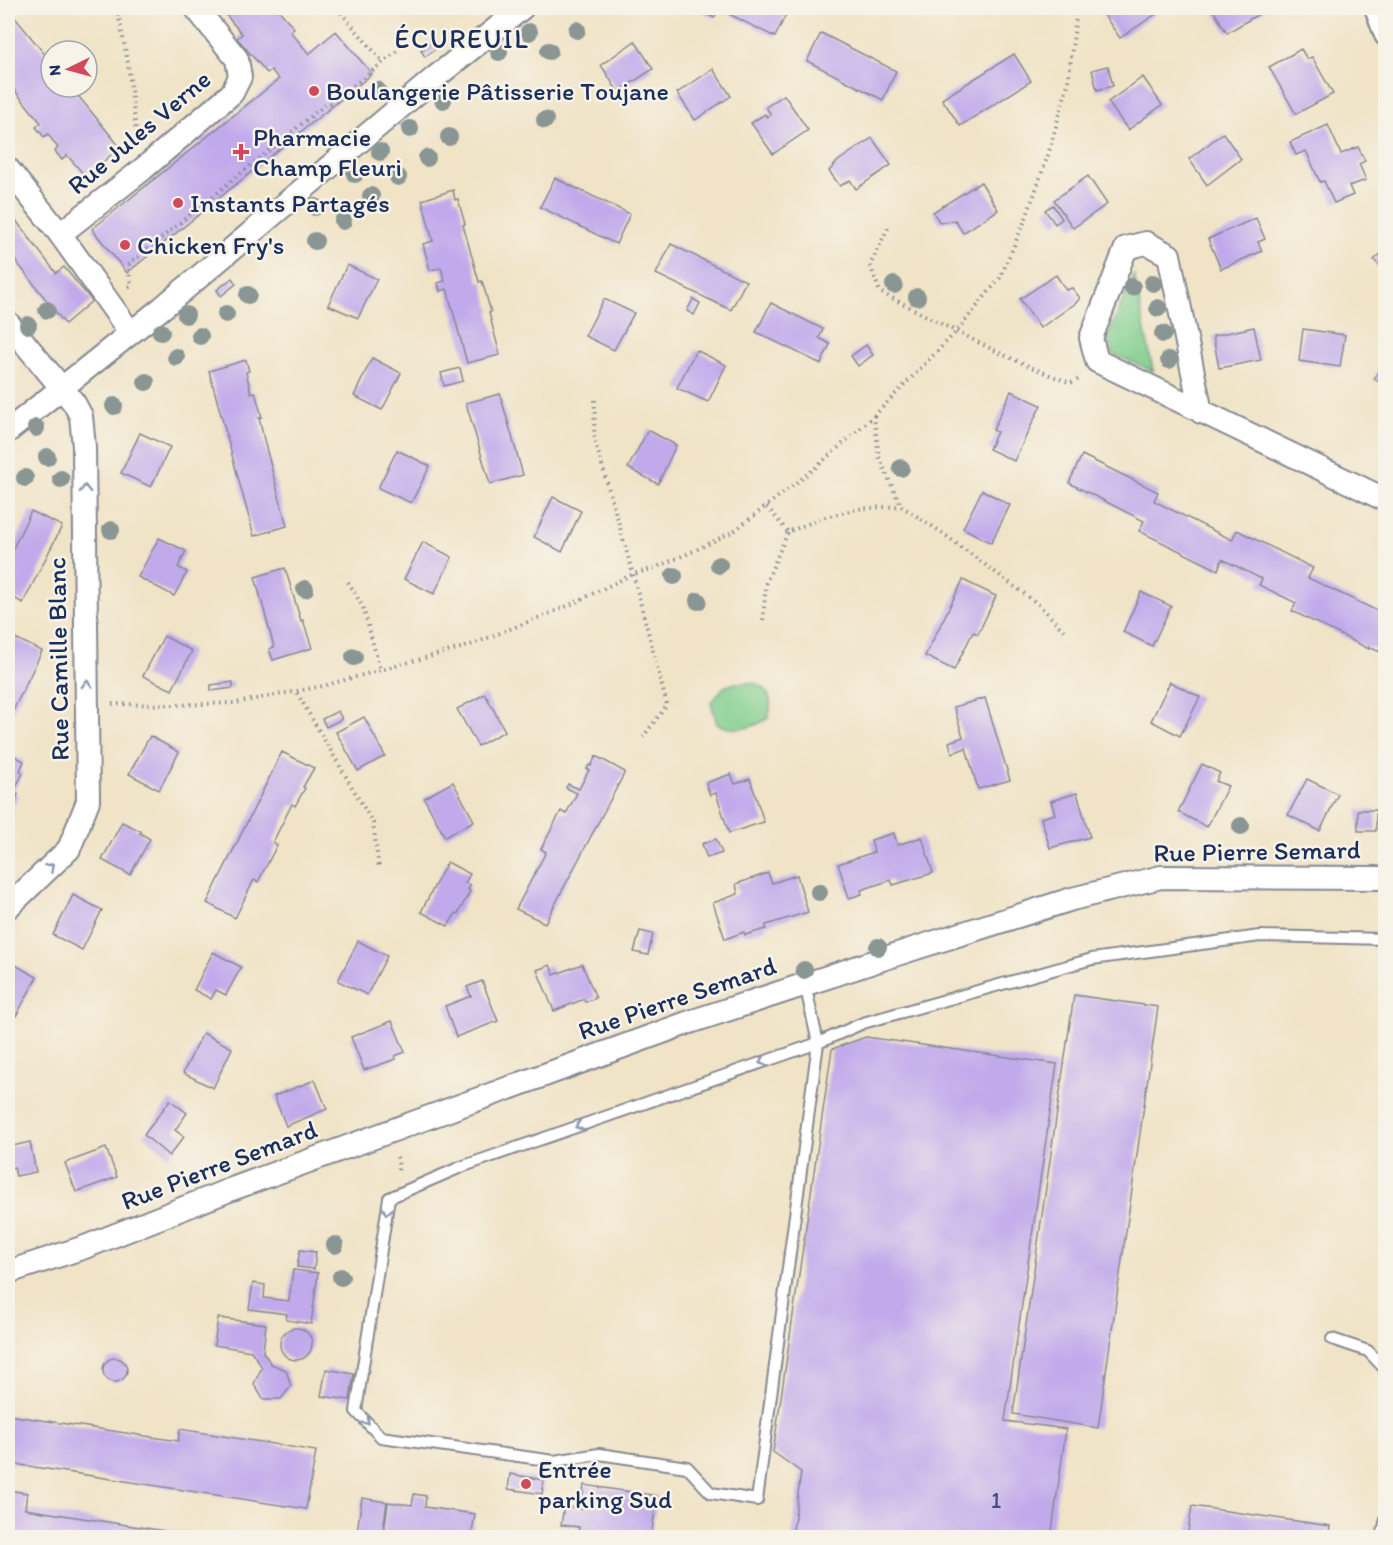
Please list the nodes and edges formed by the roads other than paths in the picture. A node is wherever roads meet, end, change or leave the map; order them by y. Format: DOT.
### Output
graph roads {
  1 [pos="196,8"];
  2 [pos="522,8"];
  3 [pos="1376,8"];
  4 [pos="1386,35"];
  5 [pos="8,169"];
  6 [pos="60,234"];
  7 [pos="8,323"];
  8 [pos="130,332"];
  9 [pos="61,387"];
  10 [pos="1201,412"];
  11 [pos="8,431"];
  12 [pos="1386,500"];
  13 [pos="1386,878"];
  14 [pos="8,907"];
  15 [pos="1386,939"];
  16 [pos="805,984"];
  17 [pos="818,1043"];
  18 [pos="8,1272"];
  19 [pos="1332,1339"];
  20 [pos="1386,1370"];
  21 [pos="1386,1518"];
  22 [pos="1382,1538"];
  1 -- 6 [label="street, Rue Jules Verne"];
  2 -- 8 [label="street"];
  3 -- 4 [label="street"];
  5 -- 6 [label="street"];
  6 -- 8 [label="street"];
  7 -- 9 [label="street, Rue Camille Blanc"];
  8 -- 9 [label="street"];
  9 -- 11 [label="street"];
  14 -- 9 [label="street, Rue Camille Blanc, one-way"];
  10 -- 10 [label="street"];
  10 -- 12 [label="street"];
  13 -- 16 [label="street, Rue Pierre Semard"];
  15 -- 17 [label="lane"];
  16 -- 17 [label="lane"];
  16 -- 18 [label="street, Rue Pierre Semard"];
  17 -- 17 [label="lane, one-way"];
  19 -- 20 [label="lane"];
  21 -- 22 [label="lane"];
}
